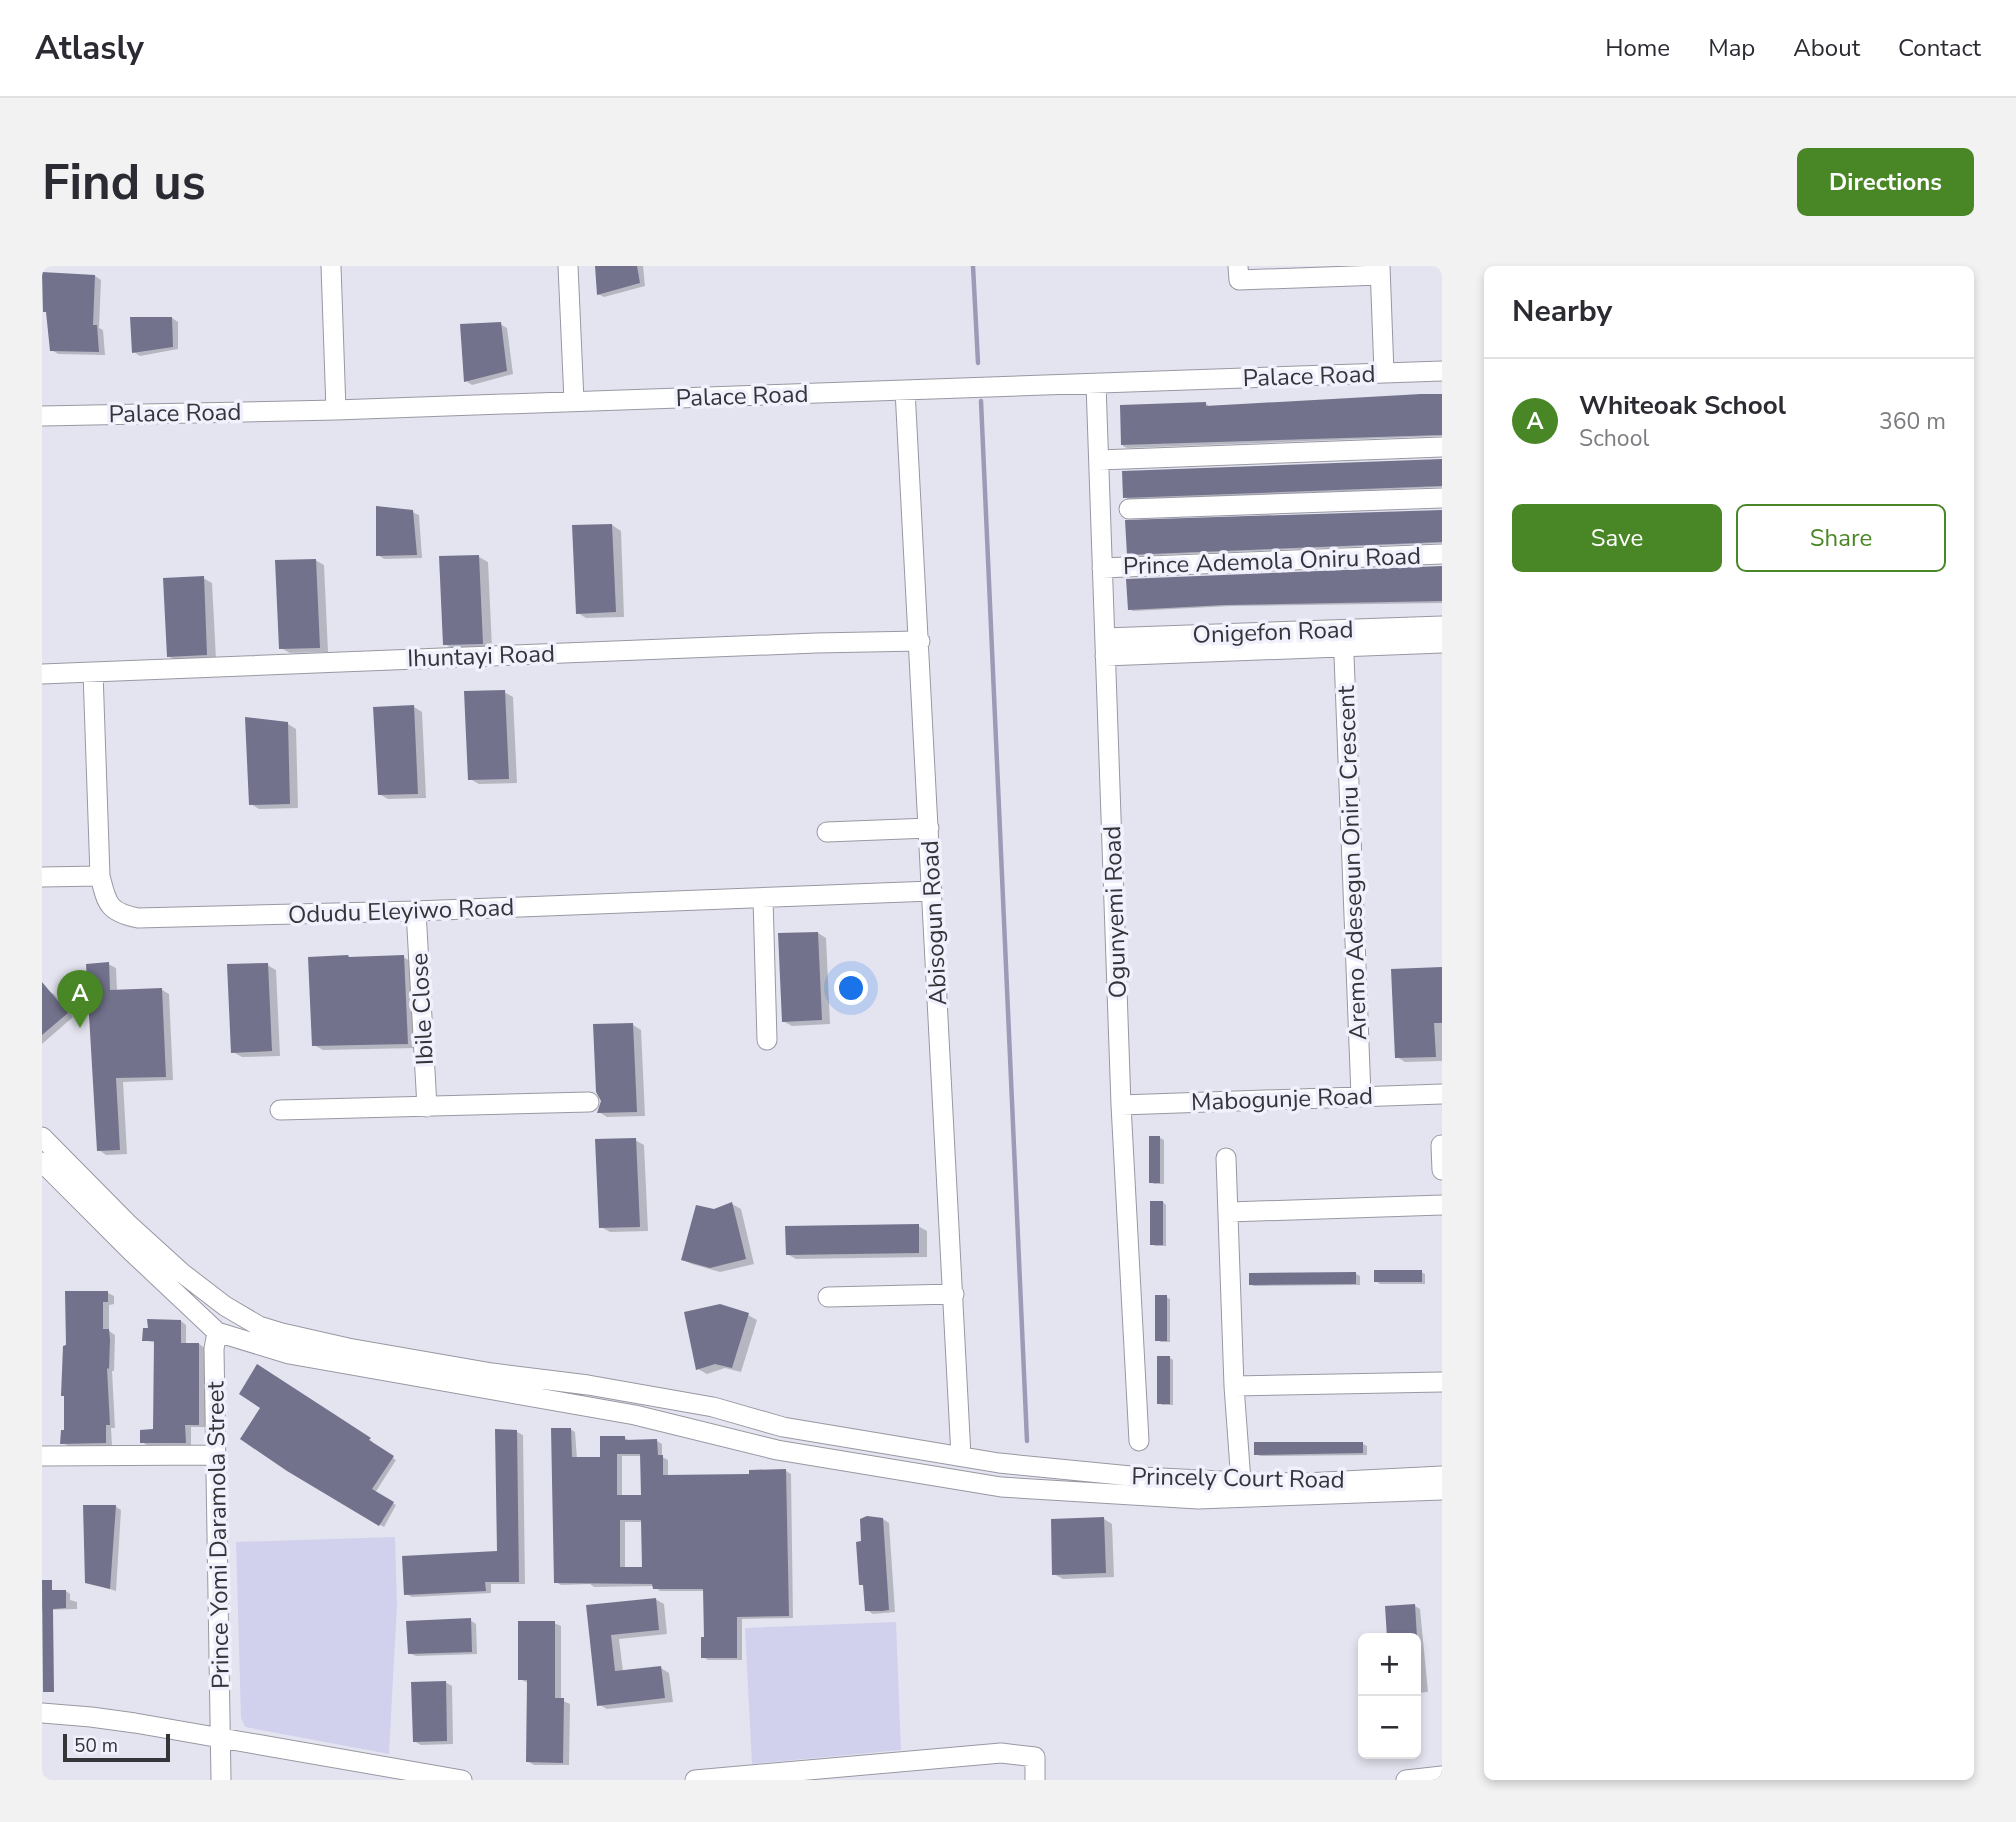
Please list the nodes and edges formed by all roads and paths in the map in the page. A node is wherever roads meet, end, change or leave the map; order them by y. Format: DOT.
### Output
graph roads {
  1 [pos="331,266"];
  2 [pos="568,266"];
  3 [pos="1238,266"];
  4 [pos="1380,270"];
  5 [pos="1332,271"];
  6 [pos="1442,371"];
  7 [pos="1384,373"];
  8 [pos="1096,384"];
  9 [pos="905,390"];
  10 [pos="574,401"];
  11 [pos="337,410"];
  12 [pos="42,416"];
  13 [pos="1442,447"];
  14 [pos="1099,460"];
  15 [pos="1442,498"];
  16 [pos="1129,509"];
  17 [pos="1442,554"];
  18 [pos="1102,568"];
  19 [pos="1442,626"];
  20 [pos="1343,638"];
  21 [pos="920,640"];
  22 [pos="1442,643"];
  23 [pos="1105,647"];
  24 [pos="93,672"];
  25 [pos="42,674"];
  26 [pos="929,828"];
  27 [pos="827,832"];
  28 [pos="100,876"];
  29 [pos="42,877"];
  30 [pos="932,891"];
  31 [pos="764,898"];
  32 [pos="416,911"];
  33 [pos="767,1040"];
  34 [pos="1442,1094"];
  35 [pos="1361,1096"];
  36 [pos="589,1102"];
  37 [pos="1121,1105"];
  38 [pos="427,1107"];
  39 [pos="280,1110"];
  40 [pos="42,1137"];
  41 [pos="1441,1145"];
  42 [pos="1226,1158"];
  43 [pos="42,1161"];
  44 [pos="1442,1170"];
  45 [pos="1442,1205"];
  46 [pos="1229,1212"];
  47 [pos="954,1294"];
  48 [pos="828,1297"];
  49 [pos="218,1332"];
  50 [pos="1442,1382"];
  51 [pos="1234,1386"];
  52 [pos="783,1427"];
  53 [pos="1139,1441"];
  54 [pos="777,1450"];
  55 [pos="215,1455"];
  56 [pos="42,1456"];
  57 [pos="961,1456"];
  58 [pos="1442,1476"];
  59 [pos="1241,1482"];
  60 [pos="1442,1490"];
  61 [pos="42,1713"];
  62 [pos="222,1738"];
  63 [pos="1442,1776"];
  64 [pos="222,1780"];
  65 [pos="462,1780"];
  66 [pos="695,1780"];
  67 [pos="1035,1780"];
  68 [pos="1406,1780"];
  1 -- 11 [label="street"];
  2 -- 10 [label="street"];
  3 -- 5 [label="street"];
  4 -- 5 [label="street"];
  4 -- 7 [label="street"];
  6 -- 7 [label="street, Palace Road"];
  7 -- 8 [label="street, Palace Road"];
  8 -- 9 [label="street, Palace Road"];
  8 -- 14 [label="street, Ogunyemi Road"];
  9 -- 10 [label="street, Palace Road"];
  9 -- 21 [label="street, Abisogun Road"];
  10 -- 11 [label="street, Palace Road"];
  11 -- 12 [label="street, Palace Road"];
  13 -- 14 [label="street"];
  14 -- 18 [label="street, Ogunyemi Road"];
  15 -- 16 [label="street"];
  17 -- 18 [label="street, Prince Ademola Oniru Road"];
  18 -- 23 [label="street, Ogunyemi Road"];
  19 -- 20 [label="street, Onigefon Road"];
  20 -- 22 [label="street, Onigefon Road"];
  20 -- 23 [label="street, Onigefon Road"];
  20 -- 35 [label="street, Aremo Adesegun Oniru Crescent"];
  21 -- 24 [label="street, Ihuntayi Road"];
  21 -- 26 [label="street, Abisogun Road"];
  23 -- 37 [label="street, Ogunyemi Road"];
  24 -- 25 [label="street, Ihuntayi Road"];
  24 -- 28 [label="street, Odudu Eleyiwo Road"];
  26 -- 27 [label="street"];
  26 -- 30 [label="street, Abisogun Road"];
  28 -- 29 [label="street"];
  28 -- 32 [label="street, Odudu Eleyiwo Road"];
  30 -- 31 [label="street, Odudu Eleyiwo Road"];
  30 -- 47 [label="street, Abisogun Road"];
  31 -- 32 [label="street, Odudu Eleyiwo Road"];
  31 -- 33 [label="street"];
  32 -- 38 [label="street, Ibile Close"];
  34 -- 35 [label="street, Mabogunje Road"];
  35 -- 37 [label="street, Mabogunje Road"];
  36 -- 38 [label="street"];
  37 -- 53 [label="street, Ogunyemi Road"];
  38 -- 39 [label="street"];
  40 -- 52 [label="street, Princely Court Road"];
  41 -- 44 [label="street"];
  42 -- 46 [label="street"];
  43 -- 49 [label="street"];
  45 -- 46 [label="street"];
  46 -- 51 [label="street"];
  47 -- 48 [label="street"];
  47 -- 57 [label="street, Abisogun Road"];
  49 -- 54 [label="street"];
  49 -- 55 [label="street, Prince Yomi Daramola Street"];
  50 -- 51 [label="street"];
  51 -- 59 [label="street"];
  52 -- 54 [label="street"];
  52 -- 57 [label="street, Princely Court Road"];
  54 -- 60 [label="street"];
  55 -- 56 [label="street"];
  55 -- 62 [label="street, Prince Yomi Daramola Street"];
  57 -- 59 [label="street, Princely Court Road"];
  58 -- 59 [label="street, Princely Court Road"];
  61 -- 62 [label="street"];
  62 -- 64 [label="street, Prince Yomi Daramola Street"];
  62 -- 65 [label="street"];
  63 -- 68 [label="street"];
  66 -- 67 [label="street"];
}
